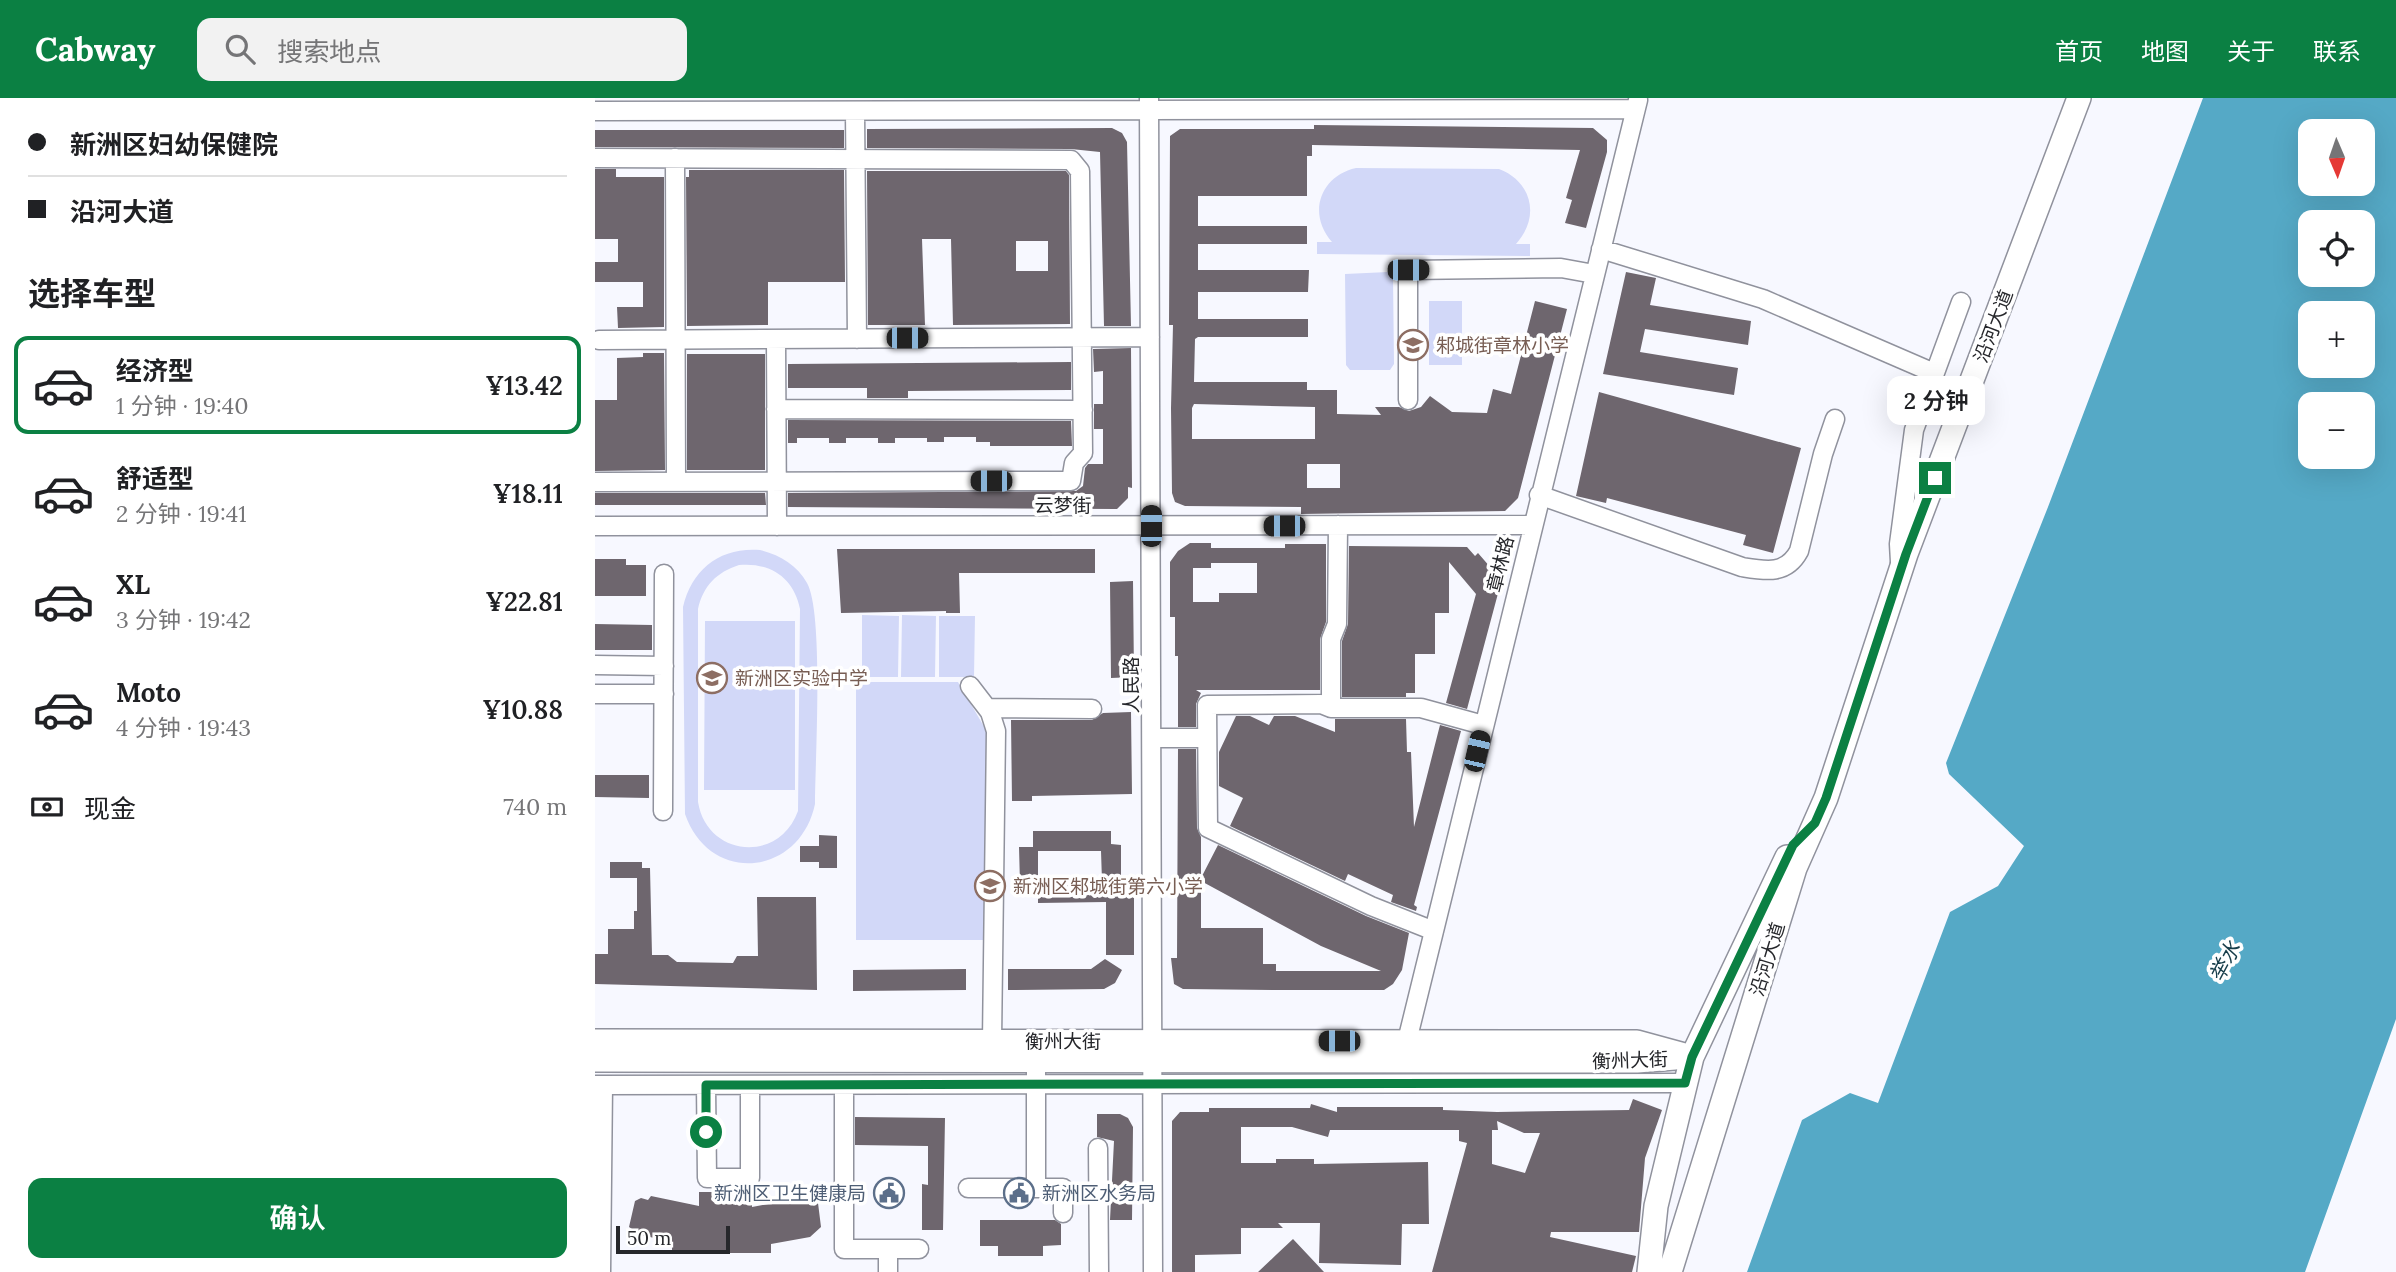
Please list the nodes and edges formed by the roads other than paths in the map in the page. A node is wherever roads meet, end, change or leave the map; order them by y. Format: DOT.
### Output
graph roads {
  1 [pos="2079,98"];
  2 [pos="1149,104"];
  3 [pos="1302,104"];
  4 [pos="1453,104"];
  5 [pos="1637,104"];
  6 [pos="595,111"];
  7 [pos="855,111"];
  8 [pos="595,158"];
  9 [pos="675,158"];
  10 [pos="855,159"];
  11 [pos="1601,249"];
  12 [pos="1594,274"];
  13 [pos="1961,302"];
  14 [pos="1082,337"];
  15 [pos="1150,337"];
  16 [pos="596,339"];
  17 [pos="776,339"];
  18 [pos="857,339"];
  19 [pos="676,340"];
  20 [pos="1934,373"];
  21 [pos="1408,400"];
  22 [pos="776,409"];
  23 [pos="1083,411"];
  24 [pos="1835,419"];
  25 [pos="676,481"];
  26 [pos="777,481"];
  27 [pos="595,482"];
  28 [pos="1539,495"];
  29 [pos="1531,525"];
  30 [pos="595,526"];
  31 [pos="777,526"];
  32 [pos="1151,526"];
  33 [pos="1338,526"];
  34 [pos="1901,569"];
  35 [pos="664,574"];
  36 [pos="595,666"];
  37 [pos="664,666"];
  38 [pos="970,686"];
  39 [pos="595,694"];
  40 [pos="664,694"];
  41 [pos="988,708"];
  42 [pos="1331,708"];
  43 [pos="1092,709"];
  44 [pos="1483,725"];
  45 [pos="1152,738"];
  46 [pos="1207,738"];
  47 [pos="663,811"];
  48 [pos="1815,823"];
  49 [pos="1433,931"];
  50 [pos="595,1041"];
  51 [pos="992,1041"];
  52 [pos="1407,1041"];
  53 [pos="1154,1051"];
  54 [pos="1692,1057"];
  55 [pos="595,1060"];
  56 [pos="1036,1060"];
  57 [pos="1685,1083"];
  58 [pos="599,1085"];
  59 [pos="706,1085"];
  60 [pos="750,1085"];
  61 [pos="844,1085"];
  62 [pos="1036,1085"];
  63 [pos="1154,1085"];
  64 [pos="1098,1148"];
  65 [pos="968,1188"];
  66 [pos="1036,1188"];
  67 [pos="1063,1213"];
  68 [pos="888,1249"];
  69 [pos="919,1249"];
  70 [pos="601,1272"];
  71 [pos="888,1272"];
  72 [pos="1099,1272"];
  73 [pos="1153,1272"];
  74 [pos="1649,1272"];
  75 [pos="1670,1272"];
  1 -- 34 [label="main road, 沿河大道"];
  2 -- 3 [label="street"];
  2 -- 7 [label="street"];
  2 -- 15 [label="street, 人民路"];
  3 -- 4 [label="street"];
  4 -- 5 [label="street"];
  5 -- 11 [label="street, 章林路"];
  6 -- 7 [label="street"];
  7 -- 10 [label="street"];
  8 -- 9 [label="street"];
  9 -- 10 [label="street"];
  9 -- 19 [label="street"];
  10 -- 14 [label="street"];
  10 -- 18 [label="street"];
  11 -- 12 [label="street, 章林路"];
  11 -- 20 [label="street"];
  12 -- 21 [label="street"];
  12 -- 28 [label="street, 章林路"];
  13 -- 20 [label="street"];
  14 -- 15 [label="street"];
  14 -- 18 [label="street"];
  14 -- 23 [label="street"];
  15 -- 32 [label="street, 人民路"];
  16 -- 19 [label="street"];
  17 -- 18 [label="street"];
  17 -- 19 [label="street"];
  17 -- 22 [label="street"];
  19 -- 25 [label="street"];
  20 -- 34 [label="street"];
  22 -- 23 [label="street"];
  22 -- 26 [label="street"];
  23 -- 26 [label="street"];
  24 -- 28 [label="street"];
  25 -- 26 [label="street"];
  25 -- 27 [label="street"];
  26 -- 31 [label="street"];
  28 -- 29 [label="street, 章林路"];
  29 -- 33 [label="street, 云梦街"];
  29 -- 44 [label="street, 章林路"];
  30 -- 31 [label="street, 云梦街"];
  31 -- 32 [label="street, 云梦街"];
  32 -- 33 [label="street, 云梦街"];
  32 -- 45 [label="street, 人民路"];
  33 -- 42 [label="street"];
  34 -- 48 [label="main road, 沿河大道"];
  35 -- 37 [label="street"];
  36 -- 37 [label="street"];
  37 -- 40 [label="street"];
  38 -- 41 [label="street"];
  39 -- 40 [label="street"];
  40 -- 47 [label="street"];
  41 -- 43 [label="street"];
  41 -- 51 [label="street"];
  42 -- 44 [label="street"];
  42 -- 46 [label="street"];
  44 -- 49 [label="street, 章林路"];
  45 -- 46 [label="street"];
  45 -- 53 [label="street, 人民路"];
  46 -- 49 [label="street"];
  48 -- 54 [label="main road"];
  48 -- 75 [label="main road, 沿河大道"];
  49 -- 52 [label="street, 章林路"];
  50 -- 51 [label="main road, 衡州大街"];
  51 -- 53 [label="main road, 衡州大街"];
  52 -- 53 [label="main road, 衡州大街"];
  52 -- 54 [label="main road, 衡州大街"];
  53 -- 54 [label="main road, 衡州大街"];
  53 -- 56 [label="main road, 衡州大街"];
  53 -- 63 [label="street, 人民路"];
  54 -- 57 [label="main road"];
  55 -- 56 [label="main road, 衡州大街"];
  56 -- 62 [label="street"];
  57 -- 63 [label="street"];
  57 -- 74 [label="main road"];
  58 -- 59 [label="street"];
  58 -- 70 [label="street"];
  59 -- 60 [label="street"];
  59 -- 60 [label="street"];
  60 -- 61 [label="street"];
  61 -- 62 [label="street"];
  61 -- 68 [label="street"];
  62 -- 63 [label="street"];
  62 -- 66 [label="street"];
  63 -- 73 [label="street, 人民路"];
  64 -- 72 [label="street"];
  65 -- 66 [label="street"];
  66 -- 67 [label="street"];
  68 -- 69 [label="street"];
  68 -- 71 [label="street"];
}
